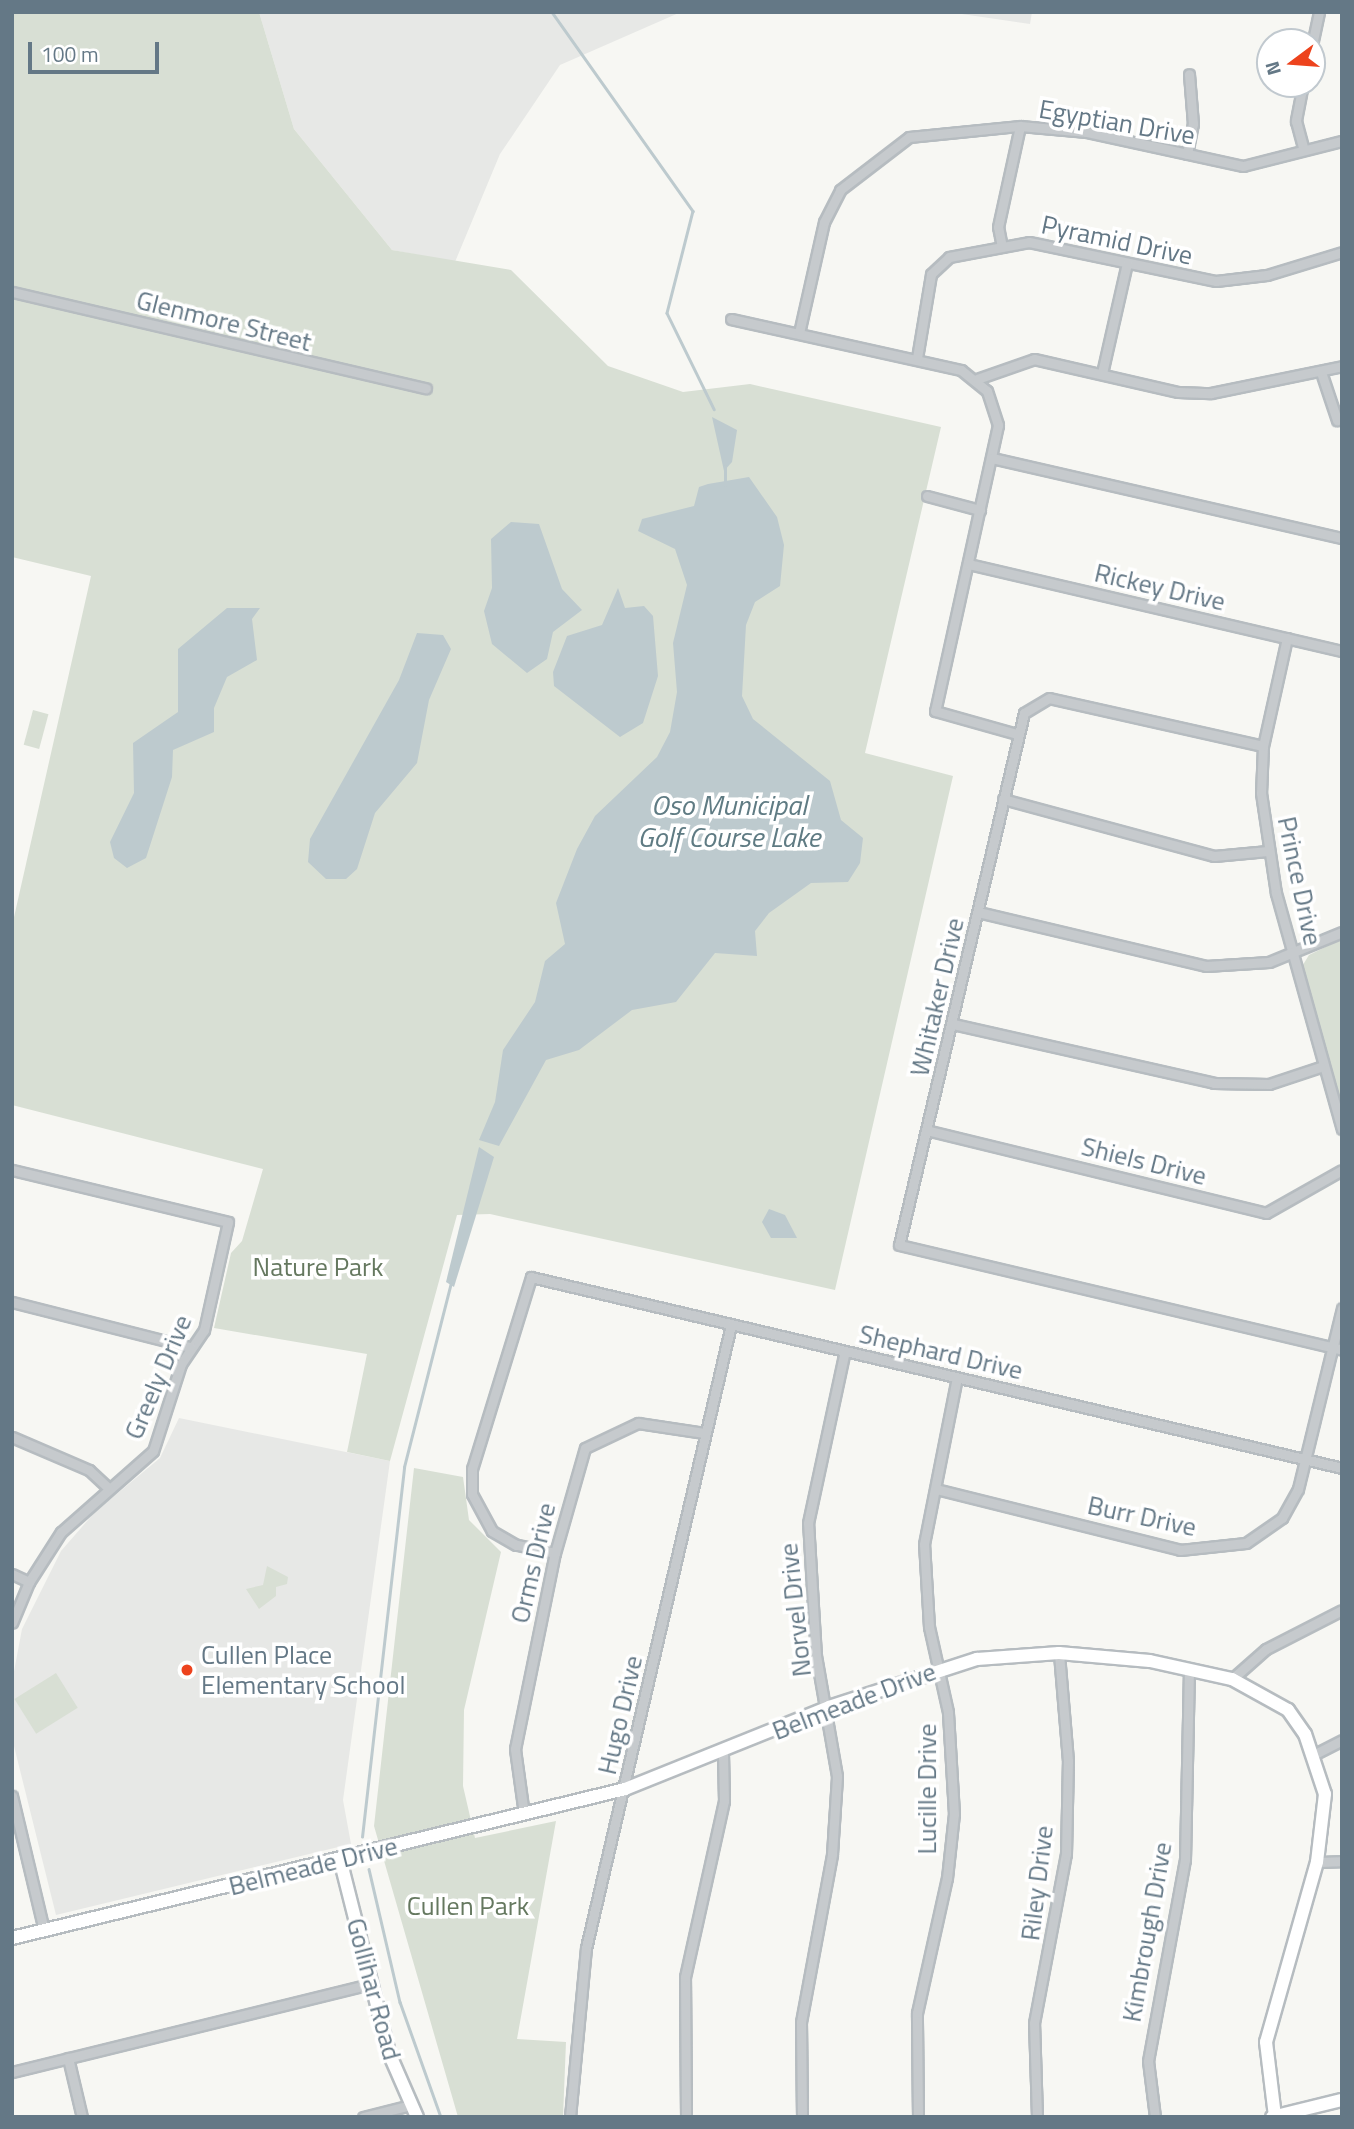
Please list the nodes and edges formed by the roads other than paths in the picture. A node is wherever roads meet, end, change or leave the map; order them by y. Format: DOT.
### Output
graph roads {
  1 [pos="1189,74"];
  2 [pos="1300,98"];
  3 [pos="1020,126"];
  4 [pos="1342,141"];
  5 [pos="1304,150"];
  6 [pos="1187,154"];
  7 [pos="1002,247"];
  8 [pos="1342,251"];
  9 [pos="1127,263"];
  10 [pos="12,292"];
  11 [pos="731,319"];
  12 [pos="799,334"];
  13 [pos="917,358"];
  14 [pos="1342,366"];
  15 [pos="1321,372"];
  16 [pos="1102,373"];
  17 [pos="977,379"];
  18 [pos="426,387"];
  19 [pos="1337,421"];
  20 [pos="992,458"];
  21 [pos="927,496"];
  22 [pos="980,509"];
  23 [pos="1342,538"];
  24 [pos="968,564"];
  25 [pos="1287,638"];
  26 [pos="1342,651"];
  27 [pos="1017,734"];
  28 [pos="1263,746"];
  29 [pos="1003,799"];
  30 [pos="1268,851"];
  31 [pos="978,912"];
  32 [pos="1342,932"];
  33 [pos="1293,954"];
  34 [pos="953,1024"];
  35 [pos="1321,1067"];
  36 [pos="926,1129"];
  37 [pos="1342,1129"];
  38 [pos="12,1170"];
  39 [pos="1342,1170"];
  40 [pos="12,1302"];
  41 [pos="1342,1308"];
  42 [pos="731,1325"];
  43 [pos="190,1347"];
  44 [pos="1330,1347"];
  45 [pos="1342,1350"];
  46 [pos="845,1351"];
  47 [pos="957,1378"];
  48 [pos="704,1433"];
  49 [pos="12,1437"];
  50 [pos="1306,1459"];
  51 [pos="1342,1468"];
  52 [pos="107,1487"];
  53 [pos="936,1489"];
  54 [pos="555,1553"];
  55 [pos="12,1574"];
  56 [pos="29,1582"];
  57 [pos="1342,1610"];
  58 [pos="12,1623"];
  59 [pos="1059,1653"];
  60 [pos="939,1668"];
  61 [pos="1189,1671"];
  62 [pos="1232,1679"];
  63 [pos="829,1707"];
  64 [pos="1342,1740"];
  65 [pos="723,1753"];
  66 [pos="1313,1755"];
  67 [pos="625,1789"];
  68 [pos="12,1796"];
  69 [pos="524,1814"];
  70 [pos="340,1859"];
  71 [pos="1342,1861"];
  72 [pos="1317,1862"];
  73 [pos="44,1930"];
  74 [pos="12,1938"];
  75 [pos="370,1984"];
  76 [pos="68,2058"];
  77 [pos="12,2072"];
  78 [pos="1342,2101"];
  79 [pos="414,2111"];
  80 [pos="1273,2116"];
  81 [pos="82,2117"];
  82 [pos="363,2117"];
  83 [pos="570,2117"];
  84 [pos="686,2117"];
  85 [pos="802,2117"];
  86 [pos="918,2117"];
  87 [pos="1037,2117"];
  88 [pos="1155,2117"];
  1 -- 6 [label="street"];
  2 -- 5 [label="street"];
  3 -- 6 [label="street, Egyptian Drive"];
  3 -- 7 [label="street"];
  3 -- 12 [label="street, Egyptian Drive"];
  4 -- 5 [label="street, Egyptian Drive"];
  5 -- 6 [label="street, Egyptian Drive"];
  7 -- 9 [label="street, Pyramid Drive"];
  7 -- 13 [label="street, Pyramid Drive"];
  8 -- 9 [label="street, Pyramid Drive"];
  9 -- 16 [label="street"];
  10 -- 18 [label="street, Glenmore Street"];
  11 -- 12 [label="street"];
  12 -- 13 [label="street"];
  13 -- 17 [label="street"];
  14 -- 15 [label="street"];
  15 -- 16 [label="street"];
  15 -- 19 [label="street"];
  16 -- 17 [label="street"];
  17 -- 20 [label="street"];
  20 -- 22 [label="street"];
  20 -- 23 [label="street"];
  21 -- 22 [label="street"];
  22 -- 24 [label="street"];
  24 -- 25 [label="street, Rickey Drive"];
  24 -- 27 [label="street"];
  25 -- 26 [label="street, Rickey Drive"];
  25 -- 28 [label="street, Prince Drive"];
  27 -- 28 [label="street"];
  27 -- 29 [label="street, Whitaker Drive"];
  28 -- 30 [label="street, Prince Drive"];
  29 -- 30 [label="street"];
  29 -- 31 [label="street, Whitaker Drive"];
  30 -- 33 [label="street, Prince Drive"];
  31 -- 33 [label="street"];
  31 -- 34 [label="street, Whitaker Drive"];
  32 -- 33 [label="street"];
  33 -- 35 [label="street, Prince Drive"];
  34 -- 35 [label="street"];
  34 -- 36 [label="street, Whitaker Drive"];
  35 -- 37 [label="street, Prince Drive"];
  36 -- 39 [label="street, Shiels Drive"];
  36 -- 44 [label="street, Whitaker Drive"];
  38 -- 43 [label="street, Greely Drive"];
  40 -- 43 [label="street"];
  41 -- 44 [label="street, Burr Drive"];
  42 -- 46 [label="street, Shephard Drive"];
  42 -- 48 [label="street, Hugo Drive"];
  42 -- 54 [label="street, Shephard Drive"];
  43 -- 52 [label="street, Greely Drive"];
  44 -- 45 [label="street, Whitaker Drive"];
  44 -- 50 [label="street, Burr Drive"];
  46 -- 47 [label="street, Shephard Drive"];
  46 -- 63 [label="street, Norvel Drive"];
  47 -- 50 [label="street, Shephard Drive"];
  47 -- 53 [label="street, Lucille Drive"];
  48 -- 54 [label="street, Orms Drive"];
  48 -- 67 [label="street, Hugo Drive"];
  49 -- 52 [label="street"];
  50 -- 51 [label="street, Shephard Drive"];
  50 -- 53 [label="street, Burr Drive"];
  52 -- 56 [label="street, Greely Drive"];
  53 -- 60 [label="street, Lucille Drive"];
  54 -- 69 [label="street, Orms Drive"];
  55 -- 56 [label="street"];
  56 -- 58 [label="street, Greely Drive"];
  57 -- 62 [label="street"];
  59 -- 60 [label="street, Belmeade Drive"];
  59 -- 61 [label="street, Belmeade Drive"];
  59 -- 87 [label="street, Riley Drive"];
  60 -- 63 [label="street, Belmeade Drive"];
  60 -- 86 [label="street, Lucille Drive"];
  61 -- 62 [label="street, Belmeade Drive"];
  61 -- 88 [label="street, Kimbrough Drive"];
  62 -- 66 [label="street, Belmeade Drive"];
  63 -- 65 [label="street, Belmeade Drive"];
  63 -- 85 [label="street, Norvel Drive"];
  64 -- 66 [label="street"];
  65 -- 67 [label="street, Belmeade Drive"];
  65 -- 84 [label="street"];
  66 -- 72 [label="street, Belmeade Drive"];
  67 -- 69 [label="street, Belmeade Drive"];
  67 -- 83 [label="street, Hugo Drive"];
  68 -- 73 [label="street"];
  69 -- 70 [label="street, Belmeade Drive"];
  70 -- 73 [label="street, Belmeade Drive"];
  70 -- 75 [label="street, Gollihar Road"];
  71 -- 72 [label="street"];
  72 -- 80 [label="street, Belmeade Drive"];
  73 -- 74 [label="street, Belmeade Drive"];
  75 -- 76 [label="street"];
  75 -- 79 [label="street, Gollihar Road"];
  76 -- 77 [label="street"];
  76 -- 81 [label="street"];
  78 -- 80 [label="street"];
  79 -- 82 [label="street"];
}
